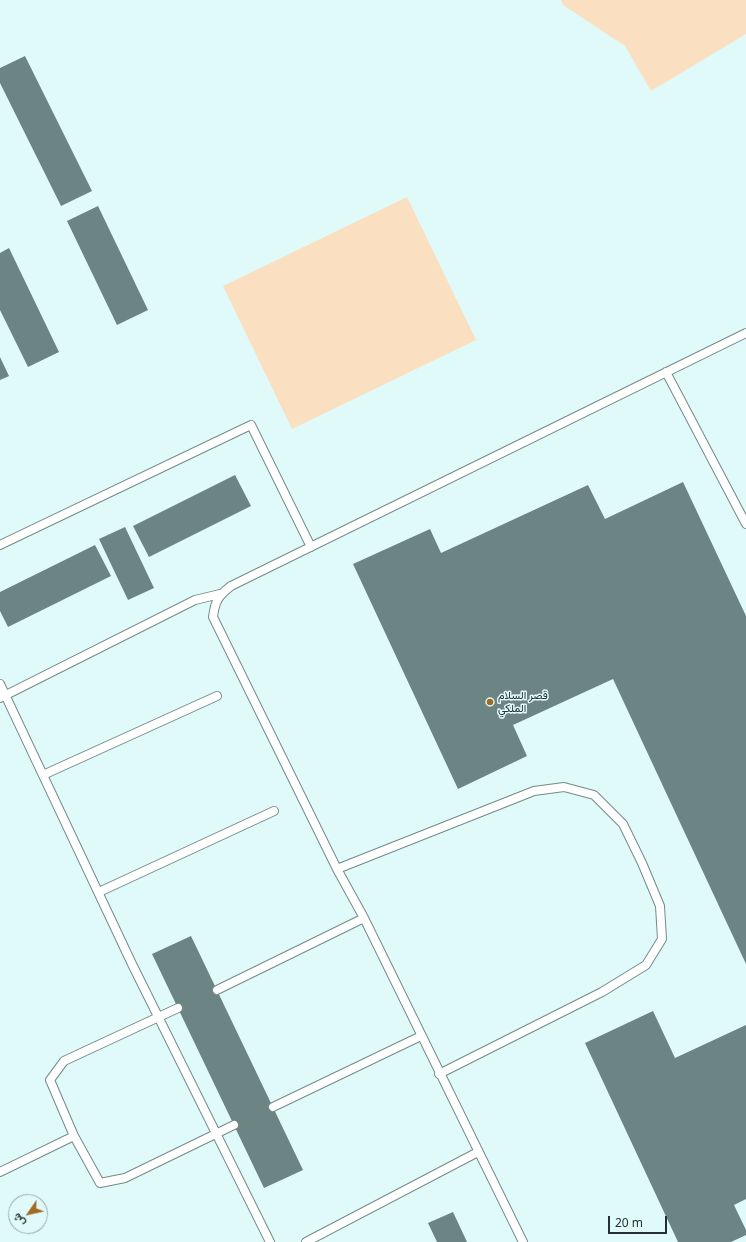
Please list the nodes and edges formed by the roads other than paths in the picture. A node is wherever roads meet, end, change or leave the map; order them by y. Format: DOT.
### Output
graph roads {
  1 [pos="746,333"];
  2 [pos="666,372"];
  3 [pos="746,524"];
  4 [pos="0,545"];
  5 [pos="311,547"];
  6 [pos="220,594"];
  7 [pos="0,684"];
  8 [pos="217,696"];
  9 [pos="3,697"];
  10 [pos="43,775"];
  11 [pos="274,811"];
  12 [pos="338,868"];
  13 [pos="99,892"];
  14 [pos="364,918"];
  15 [pos="217,990"];
  16 [pos="178,1008"];
  17 [pos="159,1017"];
  18 [pos="421,1036"];
  19 [pos="439,1074"];
  20 [pos="273,1107"];
  21 [pos="234,1125"];
  22 [pos="217,1134"];
  23 [pos="74,1136"];
  24 [pos="478,1152"];
  25 [pos="0,1172"];
  26 [pos="270,1242"];
  27 [pos="306,1242"];
  28 [pos="523,1242"];
  1 -- 2 [label="lane"];
  2 -- 3 [label="lane"];
  2 -- 5 [label="lane"];
  4 -- 5 [label="lane"];
  5 -- 6 [label="lane"];
  6 -- 9 [label="lane"];
  6 -- 12 [label="lane"];
  7 -- 9 [label="lane"];
  8 -- 10 [label="lane"];
  9 -- 10 [label="lane"];
  10 -- 13 [label="lane"];
  11 -- 13 [label="lane"];
  12 -- 14 [label="lane"];
  12 -- 19 [label="lane"];
  13 -- 17 [label="lane"];
  14 -- 15 [label="lane"];
  14 -- 18 [label="lane"];
  16 -- 17 [label="lane"];
  17 -- 22 [label="lane"];
  17 -- 23 [label="lane"];
  18 -- 19 [label="lane"];
  18 -- 20 [label="lane"];
  19 -- 24 [label="lane"];
  21 -- 22 [label="lane"];
  22 -- 23 [label="lane"];
  22 -- 26 [label="lane"];
  23 -- 25 [label="lane"];
  24 -- 27 [label="lane"];
  24 -- 28 [label="lane"];
}
